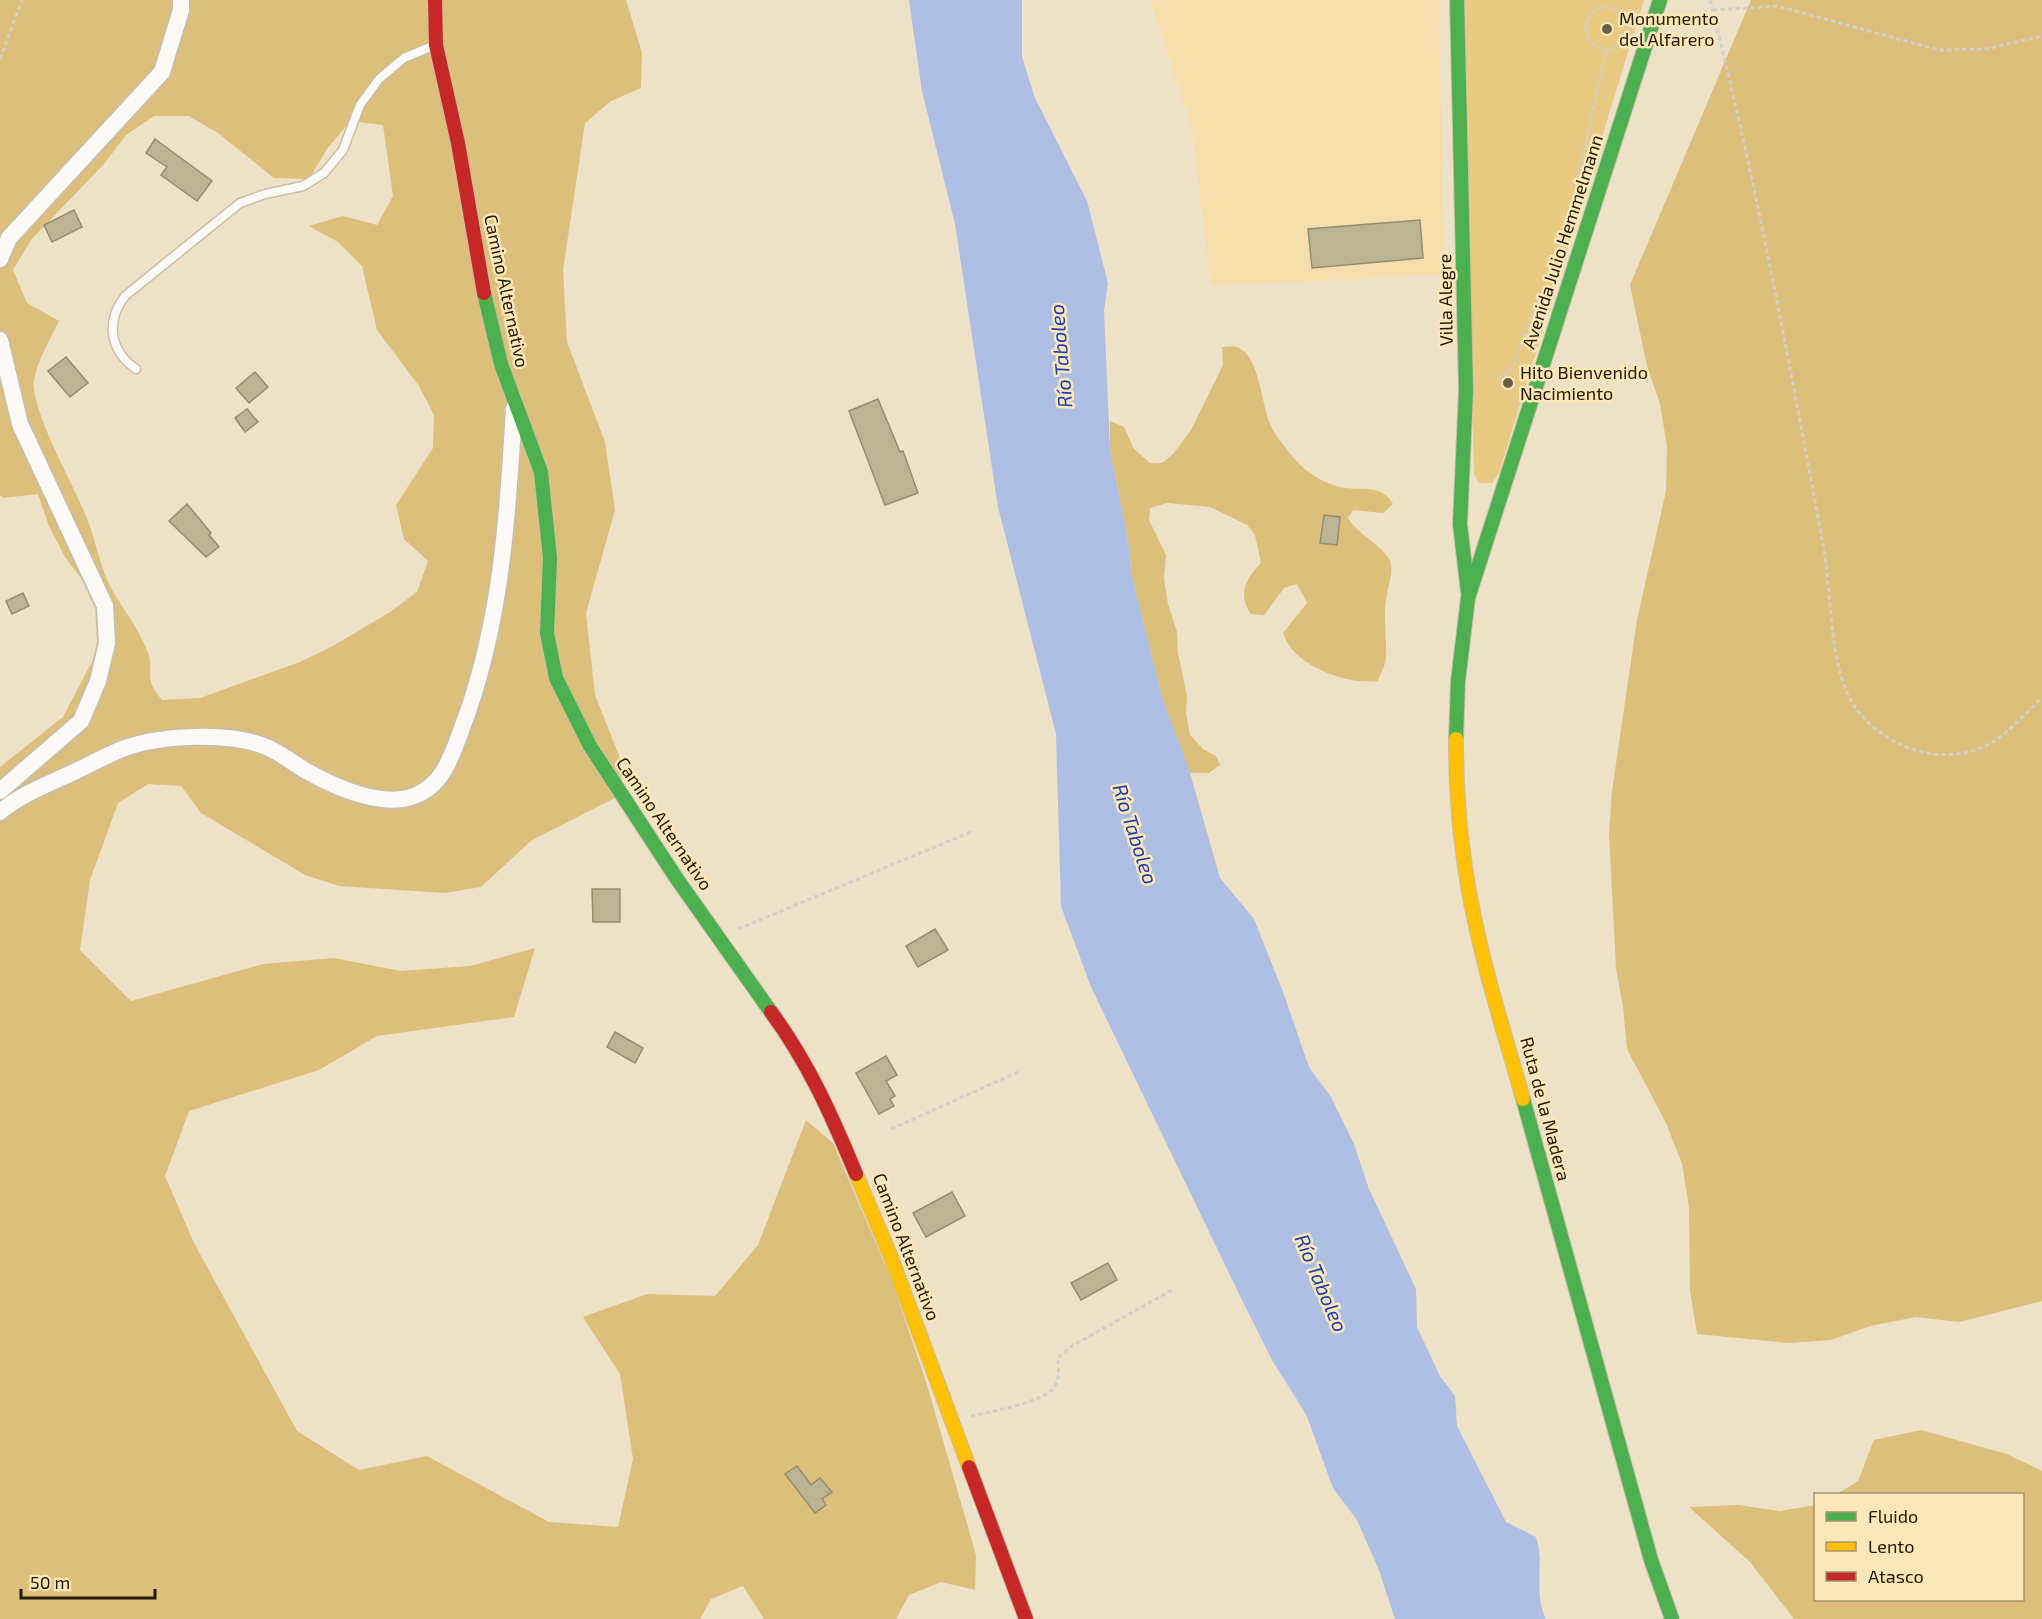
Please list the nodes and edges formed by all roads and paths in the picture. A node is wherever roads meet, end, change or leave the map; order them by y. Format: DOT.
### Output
graph roads {
  1 [pos="22,0"];
  2 [pos="181,0"];
  3 [pos="435,0"];
  4 [pos="1457,0"];
  5 [pos="1610,0"];
  6 [pos="1660,0"];
  7 [pos="1710,0"];
  8 [pos="1609,7"];
  9 [pos="1713,10"];
  10 [pos="2042,36"];
  11 [pos="436,45"];
  12 [pos="1607,49"];
  13 [pos="0,59"];
  14 [pos="1575,186"];
  15 [pos="0,259"];
  16 [pos="1542,288"];
  17 [pos="0,340"];
  18 [pos="136,369"];
  19 [pos="1498,380"];
  20 [pos="514,401"];
  21 [pos="1468,598"];
  22 [pos="2042,698"];
  23 [pos="0,791"];
  24 [pos="0,812"];
  25 [pos="973,831"];
  26 [pos="720,939"];
  27 [pos="1018,1072"];
  28 [pos="891,1129"];
  29 [pos="1173,1289"];
  30 [pos="952,1420"];
  31 [pos="1026,1619"];
  32 [pos="1672,1619"];
  1 -- 13 [label="path"];
  2 -- 15 [label="street"];
  3 -- 11 [label="main road, Camino Alternativo"];
  4 -- 21 [label="main road, Villa Alegre"];
  5 -- 8 [label="path"];
  6 -- 21 [label="main road, Avenida Julio Hemmelmann"];
  7 -- 9 [label="path"];
  8 -- 12 [label="path"];
  8 -- 12 [label="path"];
  9 -- 10 [label="path"];
  9 -- 22 [label="path"];
  11 -- 18 [label="lane"];
  11 -- 20 [label="main road, Camino Alternativo"];
  12 -- 14 [label="path"];
  16 -- 19 [label="path"];
  17 -- 23 [label="street"];
  20 -- 24 [label="street"];
  20 -- 26 [label="main road, Camino Alternativo"];
  21 -- 32 [label="main road, Ruta de la Madera"];
  25 -- 26 [label="path"];
  26 -- 30 [label="main road, Camino Alternativo"];
  27 -- 28 [label="path"];
  29 -- 30 [label="path"];
  30 -- 31 [label="main road, Camino Alternativo"];
}
